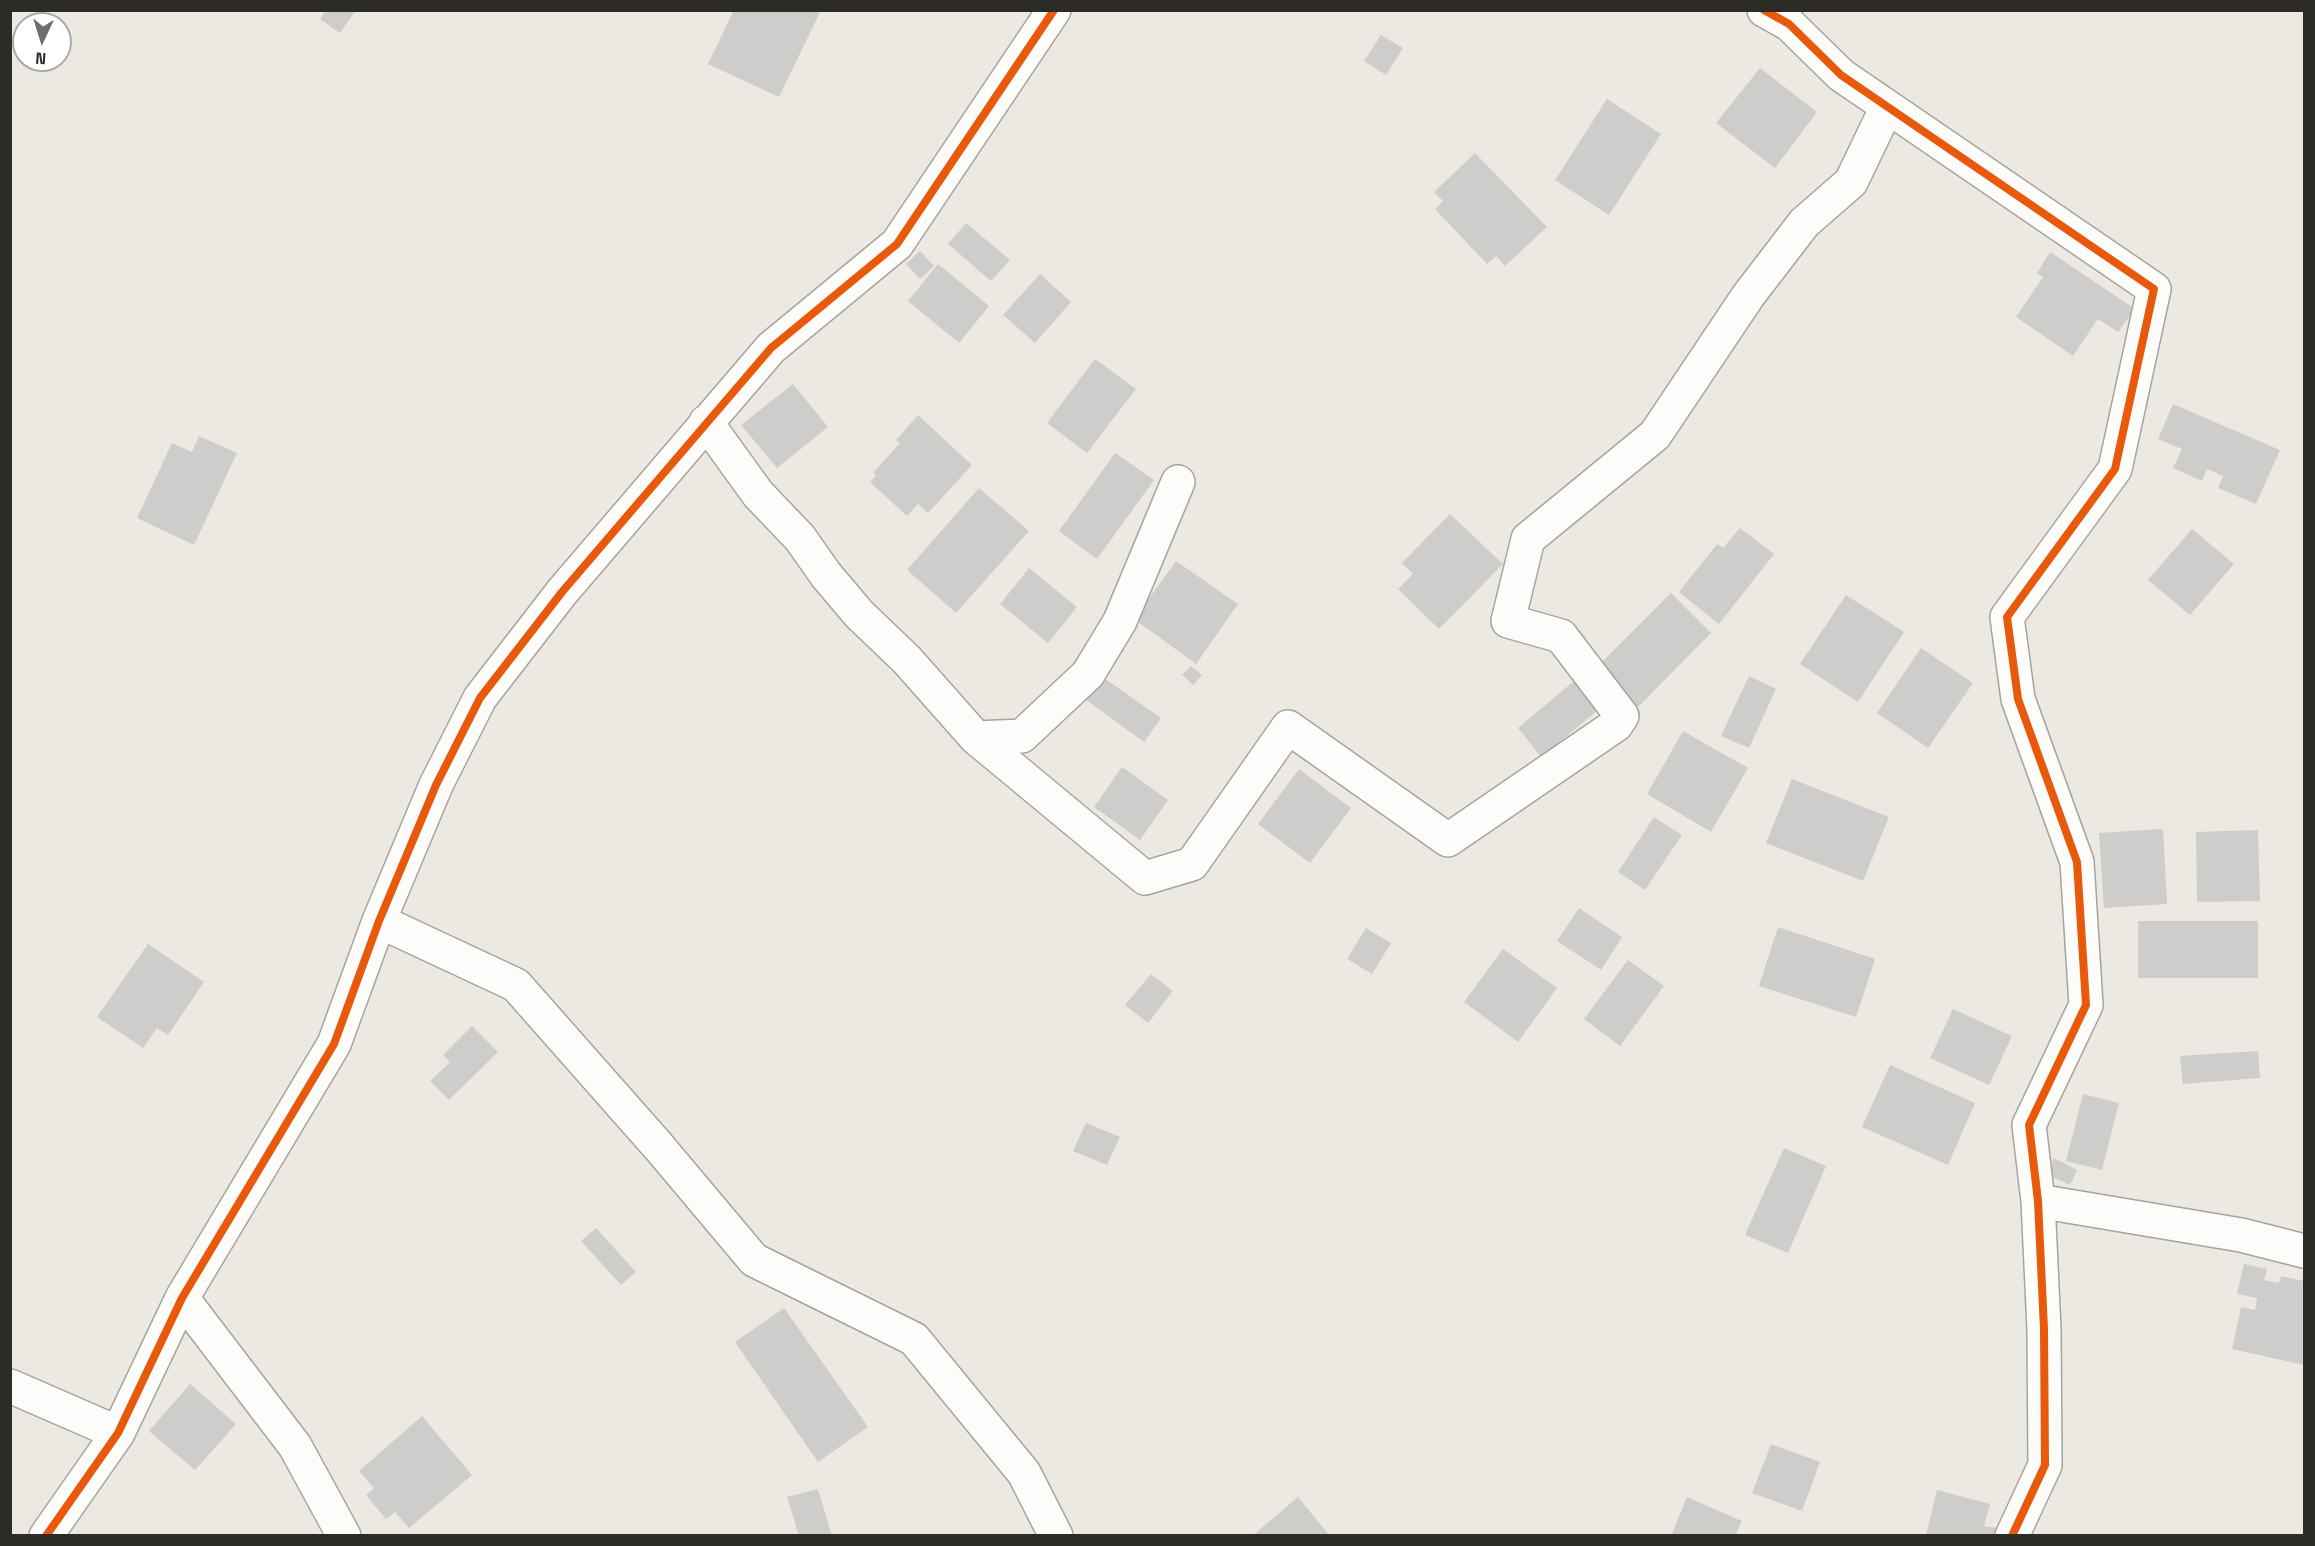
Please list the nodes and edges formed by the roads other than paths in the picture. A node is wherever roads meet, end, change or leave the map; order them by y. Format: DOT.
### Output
graph roads {
  1 [pos="1054,10"];
  2 [pos="1764,10"];
  3 [pos="1887,107"];
  4 [pos="706,422"];
  5 [pos="1178,482"];
  6 [pos="976,738"];
  7 [pos="380,921"];
  8 [pos="2038,1201"];
  9 [pos="2304,1251"];
  10 [pos="182,1298"];
  11 [pos="10,1386"];
  12 [pos="117,1433"];
  13 [pos="46,1536"];
  14 [pos="344,1536"];
  15 [pos="1056,1536"];
  16 [pos="2012,1536"];
  1 -- 4 [label="street"];
  2 -- 3 [label="street"];
  3 -- 6 [label="street"];
  3 -- 8 [label="street"];
  4 -- 6 [label="street"];
  4 -- 7 [label="street"];
  5 -- 6 [label="street"];
  7 -- 10 [label="street"];
  7 -- 15 [label="street"];
  8 -- 9 [label="street"];
  8 -- 16 [label="street"];
  10 -- 12 [label="street"];
  10 -- 14 [label="street"];
  11 -- 12 [label="street"];
  12 -- 13 [label="street"];
}
